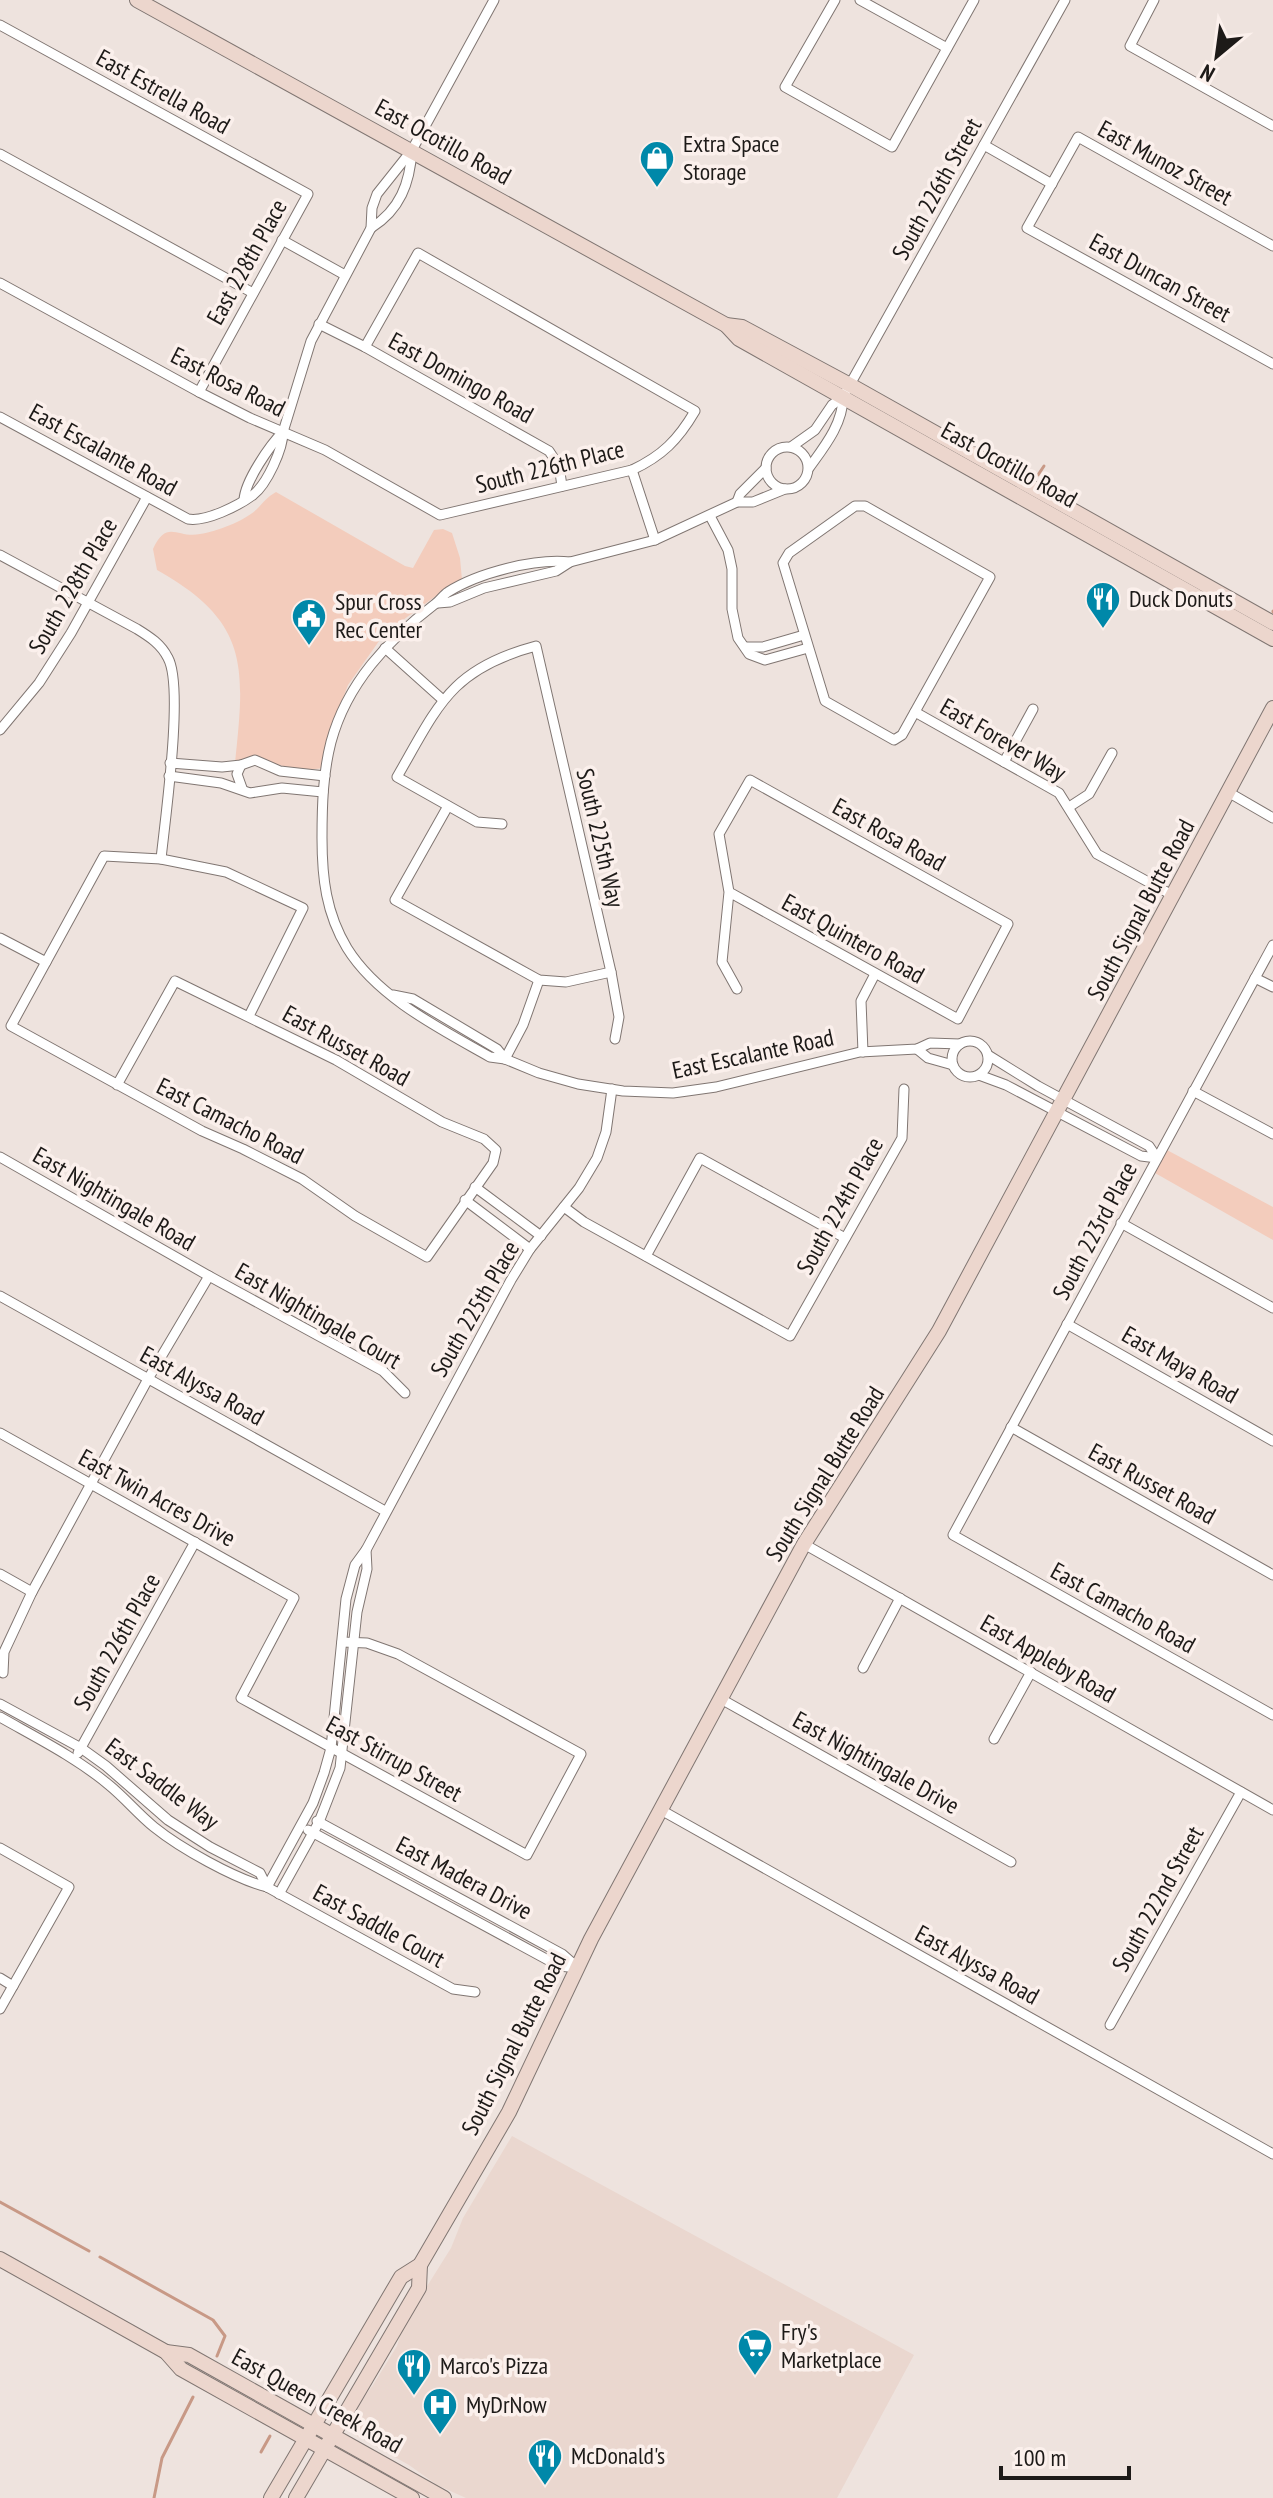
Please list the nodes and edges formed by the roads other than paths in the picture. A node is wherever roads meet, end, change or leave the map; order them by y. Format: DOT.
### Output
graph roads {
  1 [pos="137,0"];
  2 [pos="494,0"];
  3 [pos="835,0"];
  4 [pos="860,0"];
  5 [pos="974,0"];
  6 [pos="1065,0"];
  7 [pos="1154,0"];
  8 [pos="0,25"];
  9 [pos="947,48"];
  10 [pos="1273,126"];
  11 [pos="984,145"];
  12 [pos="412,150"];
  13 [pos="0,154"];
  14 [pos="1052,184"];
  15 [pos="308,194"];
  16 [pos="371,228"];
  17 [pos="282,240"];
  18 [pos="1273,246"];
  19 [pos="345,275"];
  20 [pos="0,283"];
  21 [pos="253,293"];
  22 [pos="319,324"];
  23 [pos="365,347"];
  24 [pos="1273,364"];
  25 [pos="847,391"];
  26 [pos="199,392"];
  27 [pos="0,417"];
  28 [pos="283,432"];
  29 [pos="791,447"];
  30 [pos="766,468"];
  31 [pos="809,468"];
  32 [pos="632,470"];
  33 [pos="256,472"];
  34 [pos="265,478"];
  35 [pos="562,486"];
  36 [pos="785,489"];
  37 [pos="147,497"];
  38 [pos="244,500"];
  39 [pos="737,502"];
  40 [pos="440,515"];
  41 [pos="710,516"];
  42 [pos="655,540"];
  43 [pos="0,555"];
  44 [pos="88,602"];
  45 [pos="1273,623"];
  46 [pos="804,635"];
  47 [pos="1273,639"];
  48 [pos="745,647"];
  49 [pos="385,648"];
  50 [pos="808,648"];
  51 [pos="443,700"];
  52 [pos="1273,708"];
  53 [pos="1033,709"];
  54 [pos="915,712"];
  55 [pos="5,716"];
  56 [pos="0,730"];
  57 [pos="1112,753"];
  58 [pos="1004,762"];
  59 [pos="170,763"];
  60 [pos="241,765"];
  61 [pos="267,768"];
  62 [pos="169,776"];
  63 [pos="324,784"];
  64 [pos="242,788"];
  65 [pos="264,789"];
  66 [pos="1228,792"];
  67 [pos="448,806"];
  68 [pos="1069,807"];
  69 [pos="1273,818"];
  70 [pos="502,824"];
  71 [pos="161,859"];
  72 [pos="729,892"];
  73 [pos="1174,896"];
  74 [pos="0,938"];
  75 [pos="1273,945"];
  76 [pos="46,962"];
  77 [pos="611,972"];
  78 [pos="875,974"];
  79 [pos="1255,978"];
  80 [pos="539,980"];
  81 [pos="1273,987"];
  82 [pos="737,989"];
  83 [pos="249,1016"];
  84 [pos="958,1019"];
  85 [pos="615,1039"];
  86 [pos="960,1044"];
  87 [pos="917,1049"];
  88 [pos="863,1052"];
  89 [pos="988,1055"];
  90 [pos="505,1059"];
  91 [pos="953,1065"];
  92 [pos="979,1075"];
  93 [pos="117,1085"];
  94 [pos="612,1089"];
  95 [pos="904,1089"];
  96 [pos="1193,1091"];
  97 [pos="1061,1106"];
  98 [pos="1273,1134"];
  99 [pos="0,1157"];
  100 [pos="1157,1158"];
  101 [pos="475,1187"];
  102 [pos="465,1200"];
  103 [pos="564,1207"];
  104 [pos="510,1213"];
  105 [pos="1121,1223"];
  106 [pos="500,1226"];
  107 [pos="541,1236"];
  108 [pos="845,1238"];
  109 [pos="530,1249"];
  110 [pos="646,1256"];
  111 [pos="209,1276"];
  112 [pos="0,1296"];
  113 [pos="1273,1308"];
  114 [pos="1067,1324"];
  115 [pos="148,1379"];
  116 [pos="405,1393"];
  117 [pos="1011,1427"];
  118 [pos="0,1433"];
  119 [pos="1273,1441"];
  120 [pos="90,1484"];
  121 [pos="385,1511"];
  122 [pos="953,1535"];
  123 [pos="195,1542"];
  124 [pos="804,1544"];
  125 [pos="366,1550"];
  126 [pos="0,1574"];
  127 [pos="1273,1575"];
  128 [pos="32,1592"];
  129 [pos="900,1598"];
  130 [pos="342,1642"];
  131 [pos="355,1642"];
  132 [pos="863,1668"];
  133 [pos="1031,1672"];
  134 [pos="3,1673"];
  135 [pos="241,1698"];
  136 [pos="721,1699"];
  137 [pos="0,1704"];
  138 [pos="1273,1715"];
  139 [pos="0,1717"];
  140 [pos="994,1739"];
  141 [pos="81,1748"];
  142 [pos="331,1748"];
  143 [pos="342,1753"];
  144 [pos="73,1760"];
  145 [pos="1241,1792"];
  146 [pos="661,1810"];
  147 [pos="1273,1810"];
  148 [pos="306,1815"];
  149 [pos="319,1822"];
  150 [pos="301,1826"];
  151 [pos="313,1833"];
  152 [pos="0,1848"];
  153 [pos="1011,1862"];
  154 [pos="267,1887"];
  155 [pos="279,1894"];
  156 [pos="578,1968"];
  157 [pos="0,1978"];
  158 [pos="13,1986"];
  159 [pos="475,1992"];
  160 [pos="0,2009"];
  161 [pos="1110,2025"];
  162 [pos="1273,2154"];
  163 [pos="0,2259"];
  164 [pos="420,2265"];
  165 [pos="166,2352"];
  166 [pos="314,2424"];
  167 [pos="334,2435"];
  168 [pos="306,2438"];
  169 [pos="326,2449"];
  170 [pos="271,2498"];
  171 [pos="296,2498"];
  172 [pos="412,2498"];
  173 [pos="444,2498"];
  1 -- 12 [label="main road, East Ocotillo Road"];
  2 -- 12 [label="street"];
  3 -- 9 [label="street"];
  4 -- 9 [label="street"];
  5 -- 9 [label="street"];
  6 -- 11 [label="street, South 226th Street"];
  7 -- 10 [label="street"];
  8 -- 15 [label="street, East Estrella Road"];
  11 -- 14 [label="street"];
  11 -- 25 [label="street, South 226th Street"];
  12 -- 16 [label="street"];
  12 -- 16 [label="street"];
  12 -- 25 [label="main road, East Ocotillo Road"];
  13 -- 21 [label="street"];
  14 -- 18 [label="street, East Munoz Street"];
  14 -- 24 [label="street, East Duncan Street"];
  15 -- 17 [label="street, East 228th Place"];
  16 -- 19 [label="street"];
  17 -- 19 [label="street"];
  17 -- 21 [label="street, East 228th Place"];
  19 -- 22 [label="street"];
  20 -- 26 [label="street, East Rosa Road"];
  21 -- 26 [label="street, East 228th Place"];
  22 -- 23 [label="street, East Domingo Road"];
  22 -- 28 [label="street"];
  23 -- 32 [label="street, South 226th Place"];
  23 -- 35 [label="street, East Domingo Road"];
  25 -- 29 [label="street"];
  25 -- 31 [label="street"];
  25 -- 45 [label="main road, East Ocotillo Road"];
  25 -- 47 [label="main road, East Ocotillo Road"];
  26 -- 28 [label="street, East Rosa Road"];
  27 -- 37 [label="street, East Escalante Road"];
  28 -- 33 [label="street"];
  28 -- 34 [label="street"];
  28 -- 40 [label="street, East Rosa Road"];
  29 -- 30 [label="street"];
  29 -- 31 [label="street"];
  30 -- 36 [label="street"];
  30 -- 39 [label="street"];
  31 -- 36 [label="street"];
  32 -- 35 [label="street, South 226th Place"];
  32 -- 42 [label="street"];
  33 -- 34 [label="street"];
  33 -- 38 [label="street"];
  34 -- 38 [label="street"];
  35 -- 40 [label="street, South 226th Place"];
  36 -- 39 [label="street"];
  37 -- 38 [label="street, East Escalante Road"];
  37 -- 44 [label="street, South 228th Place"];
  39 -- 41 [label="street, East Escalante Road"];
  41 -- 42 [label="street, East Escalante Road"];
  41 -- 48 [label="street"];
  42 -- 49 [label="street, East Escalante Road"];
  43 -- 44 [label="street"];
  44 -- 55 [label="street, South 228th Place"];
  44 -- 59 [label="street"];
  46 -- 48 [label="street"];
  46 -- 50 [label="street"];
  46 -- 54 [label="street"];
  48 -- 50 [label="street"];
  49 -- 51 [label="street"];
  49 -- 63 [label="street, East Escalante Road"];
  50 -- 54 [label="street"];
  51 -- 67 [label="street"];
  51 -- 77 [label="street, South 225th Way"];
  52 -- 66 [label="main road, South Signal Butte Road"];
  53 -- 58 [label="street"];
  54 -- 58 [label="street, East Forever Way"];
  55 -- 56 [label="street, South 228th Place"];
  57 -- 68 [label="street"];
  58 -- 68 [label="street, East Forever Way"];
  59 -- 60 [label="street"];
  59 -- 62 [label="street"];
  60 -- 61 [label="street"];
  60 -- 64 [label="street"];
  61 -- 63 [label="street"];
  61 -- 65 [label="street"];
  62 -- 64 [label="street"];
  62 -- 71 [label="street"];
  63 -- 65 [label="street"];
  63 -- 90 [label="street, East Escalante Road"];
  64 -- 65 [label="street"];
  66 -- 69 [label="street"];
  66 -- 73 [label="main road, South Signal Butte Road"];
  67 -- 70 [label="street"];
  67 -- 80 [label="street"];
  68 -- 73 [label="street, East Forever Way"];
  71 -- 76 [label="street"];
  71 -- 83 [label="street"];
  72 -- 78 [label="street, East Quintero Road"];
  72 -- 82 [label="street"];
  72 -- 84 [label="street, East Rosa Road"];
  73 -- 97 [label="main road, South Signal Butte Road"];
  74 -- 76 [label="street"];
  75 -- 79 [label="street, South 223rd Place"];
  76 -- 93 [label="street, East Camacho Road"];
  77 -- 80 [label="street"];
  77 -- 85 [label="street, South 225th Way"];
  78 -- 84 [label="street, East Quintero Road"];
  78 -- 88 [label="street"];
  79 -- 81 [label="street"];
  79 -- 96 [label="street, South 223rd Place"];
  80 -- 90 [label="street"];
  83 -- 93 [label="street, East Russet Road"];
  83 -- 101 [label="street, East Russet Road"];
  86 -- 87 [label="street, East Escalante Road"];
  86 -- 89 [label="street, East Escalante Road"];
  86 -- 91 [label="street"];
  87 -- 88 [label="street, East Escalante Road"];
  87 -- 91 [label="street, East Escalante Road"];
  88 -- 94 [label="street, East Escalante Road"];
  89 -- 92 [label="street"];
  89 -- 97 [label="street, East Escalante Road"];
  90 -- 94 [label="street, East Escalante Road"];
  91 -- 92 [label="street, East Escalante Road"];
  92 -- 97 [label="street, East Escalante Road"];
  93 -- 102 [label="street, East Camacho Road"];
  94 -- 103 [label="street, South 225th Place"];
  95 -- 108 [label="street, South 224th Place"];
  96 -- 98 [label="street"];
  96 -- 100 [label="street, South 223rd Place"];
  97 -- 100 [label="street, East Escalante Road"];
  97 -- 124 [label="main road, South Signal Butte Road"];
  99 -- 111 [label="street, East Nightingale Road"];
  100 -- 105 [label="street, South 223rd Place"];
  101 -- 102 [label="street"];
  101 -- 104 [label="street"];
  102 -- 106 [label="street"];
  103 -- 107 [label="street, South 225th Place"];
  103 -- 110 [label="street"];
  104 -- 106 [label="street"];
  104 -- 107 [label="street"];
  105 -- 113 [label="street"];
  105 -- 114 [label="street, South 223rd Place"];
  106 -- 109 [label="street"];
  107 -- 109 [label="street, South 225th Place"];
  108 -- 110 [label="street, South 224th Place"];
  108 -- 110 [label="street"];
  109 -- 121 [label="street, South 225th Place"];
  111 -- 115 [label="street"];
  111 -- 116 [label="street, East Nightingale Court"];
  112 -- 115 [label="street, East Alyssa Road"];
  114 -- 117 [label="street, South 223rd Place"];
  114 -- 119 [label="street, East Maya Road"];
  115 -- 120 [label="street"];
  115 -- 121 [label="street, East Alyssa Road"];
  117 -- 122 [label="street, South 223rd Place"];
  117 -- 127 [label="street, East Russet Road"];
  118 -- 120 [label="street, East Twin Acres Drive"];
  120 -- 123 [label="street, East Twin Acres Drive"];
  120 -- 128 [label="street"];
  121 -- 125 [label="street, South 225th Place"];
  122 -- 138 [label="street, East Camacho Road"];
  123 -- 135 [label="street, East Twin Acres Drive"];
  123 -- 141 [label="street, South 226th Place"];
  124 -- 129 [label="street, East Appleby Road"];
  124 -- 136 [label="main road, South Signal Butte Road"];
  125 -- 130 [label="street, South 225th Place"];
  125 -- 131 [label="street, South 225th Place"];
  126 -- 128 [label="street"];
  128 -- 134 [label="street"];
  129 -- 132 [label="street"];
  129 -- 133 [label="street, East Appleby Road"];
  130 -- 131 [label="street"];
  130 -- 142 [label="street, South 225th Place"];
  131 -- 143 [label="street, South 225th Place"];
  131 -- 143 [label="street, East Stirrup Street"];
  133 -- 140 [label="street"];
  133 -- 145 [label="street, East Appleby Road"];
  135 -- 142 [label="street, East Stirrup Street"];
  136 -- 146 [label="main road, South Signal Butte Road"];
  136 -- 153 [label="street, East Nightingale Drive"];
  137 -- 141 [label="street, East Saddle Way"];
  139 -- 144 [label="street, East Saddle Way"];
  141 -- 144 [label="street, South 226th Place"];
  141 -- 154 [label="street, East Saddle Way"];
  142 -- 143 [label="street, East Stirrup Street"];
  142 -- 148 [label="street, South 225th Place"];
  143 -- 149 [label="street, South 225th Place"];
  144 -- 154 [label="street, East Saddle Way"];
  145 -- 147 [label="street, East Appleby Road"];
  145 -- 161 [label="street, South 222nd Street"];
  146 -- 156 [label="main road, South Signal Butte Road"];
  146 -- 162 [label="street, East Alyssa Road"];
  148 -- 149 [label="street, East Madera Drive"];
  148 -- 150 [label="street, South 225th Place"];
  149 -- 151 [label="street, South 225th Place"];
  149 -- 156 [label="street, East Madera Drive"];
  150 -- 151 [label="street, East Madera Drive"];
  150 -- 154 [label="street, South 225th Place"];
  151 -- 155 [label="street, South 225th Place"];
  151 -- 156 [label="street, East Madera Drive"];
  152 -- 158 [label="street"];
  154 -- 155 [label="street, East Saddle Court"];
  155 -- 159 [label="street, East Saddle Court"];
  156 -- 164 [label="main road, South Signal Butte Road"];
  157 -- 158 [label="street"];
  158 -- 160 [label="street"];
  163 -- 165 [label="main road, East Queen Creek Road"];
  164 -- 166 [label="main road, South Signal Butte Road"];
  164 -- 167 [label="main road, South Signal Butte Road"];
  165 -- 166 [label="main road, East Queen Creek Road"];
  165 -- 168 [label="main road, East Queen Creek Road"];
  166 -- 167 [label="main road, East Queen Creek Road"];
  166 -- 168 [label="main road, South Signal Butte Road"];
  167 -- 169 [label="main road, South Signal Butte Road"];
  167 -- 173 [label="main road, East Queen Creek Road"];
  168 -- 169 [label="main road, East Queen Creek Road"];
  168 -- 170 [label="main road, South Signal Butte Road"];
  169 -- 171 [label="main road, South Signal Butte Road"];
  169 -- 172 [label="main road, East Queen Creek Road"];
}
